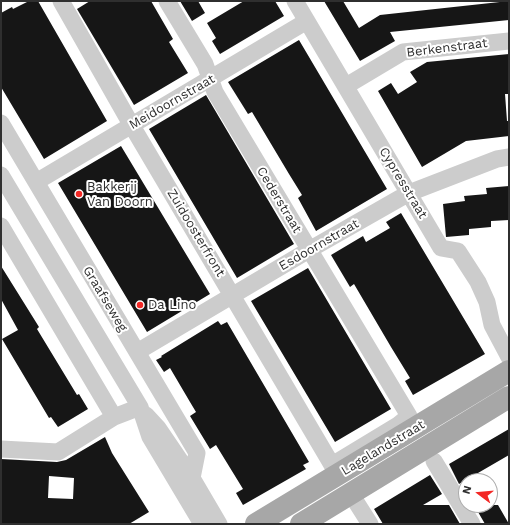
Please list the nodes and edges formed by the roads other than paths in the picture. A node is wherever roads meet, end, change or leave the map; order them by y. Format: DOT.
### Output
graph roads {
  1 [pos="61,1"];
  2 [pos="167,1"];
  3 [pos="295,1"];
  4 [pos="307,21"];
  5 [pos="509,41"];
  6 [pos="211,79"];
  7 [pos="346,86"];
  8 [pos="1,123"];
  9 [pos="132,126"];
  10 [pos="509,157"];
  11 [pos="1,175"];
  12 [pos="36,182"];
  13 [pos="409,193"];
  14 [pos="1,226"];
  15 [pos="309,250"];
  16 [pos="232,296"];
  17 [pos="137,352"];
  18 [pos="509,357"];
  19 [pos="509,371"];
  20 [pos="509,397"];
  21 [pos="140,407"];
  22 [pos="409,416"];
  23 [pos="114,417"];
  24 [pos="1,449"];
  25 [pos="434,461"];
  26 [pos="332,465"];
  27 [pos="192,478"];
  28 [pos="351,494"];
  29 [pos="202,524"];
  30 [pos="220,524"];
  31 [pos="256,524"];
  32 [pos="301,524"];
  33 [pos="370,524"];
  34 [pos="472,524"];
  1 -- 9 [label="street, Zuidoosterfront"];
  2 -- 6 [label="street, Cederstraat"];
  3 -- 4 [label="street, Cypresstraat"];
  4 -- 6 [label="street, Meidoornstraat"];
  4 -- 7 [label="street, Cypresstraat"];
  5 -- 7 [label="street, Berkenstraat"];
  6 -- 9 [label="street, Meidoornstraat"];
  6 -- 15 [label="street, Cederstraat"];
  7 -- 13 [label="street, Cypresstraat"];
  8 -- 12 [label="street, Graafseweg"];
  9 -- 12 [label="street, Meidoornstraat"];
  9 -- 16 [label="street, Zuidoosterfront"];
  10 -- 13 [label="street, Esdoornstraat"];
  11 -- 21 [label="street, Graafseweg"];
  12 -- 17 [label="street, Graafseweg"];
  13 -- 15 [label="street, Esdoornstraat"];
  13 -- 18 [label="street, Cypresstraat"];
  14 -- 23 [label="street"];
  15 -- 16 [label="street, Esdoornstraat"];
  15 -- 22 [label="street, Cederstraat"];
  16 -- 17 [label="street, Esdoornstraat"];
  16 -- 26 [label="street, Zuidoosterfront"];
  17 -- 27 [label="street, Graafseweg"];
  19 -- 31 [label="main road, Lagelandstraat"];
  20 -- 28 [label="main road, Lagelandstraat"];
  21 -- 23 [label="street"];
  21 -- 27 [label="street, Graafseweg"];
  21 -- 29 [label="street, Graafseweg"];
  22 -- 26 [label="street, Lagelandstraat"];
  23 -- 24 [label="street"];
  25 -- 34 [label="street"];
  27 -- 30 [label="street, Graafseweg"];
  28 -- 32 [label="main road, Lagelandstraat"];
  28 -- 33 [label="street"];
}
